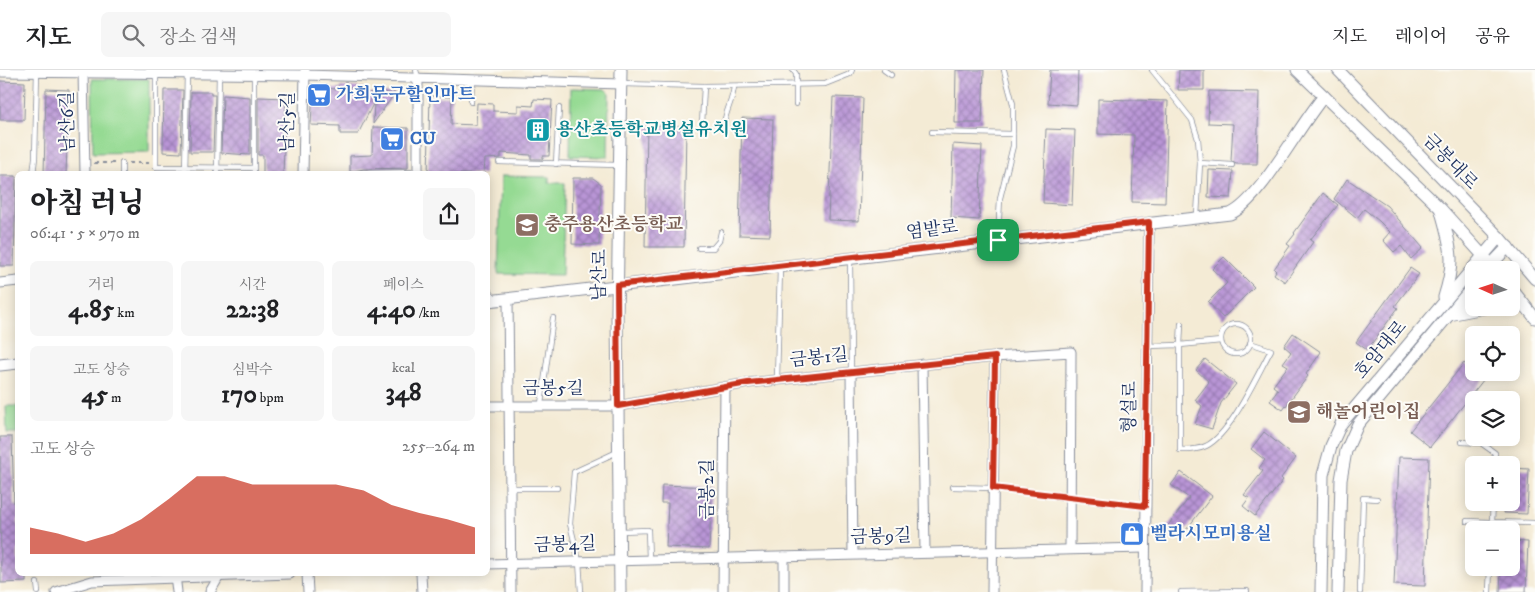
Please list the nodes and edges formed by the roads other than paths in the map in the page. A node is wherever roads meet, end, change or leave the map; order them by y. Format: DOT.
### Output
graph roads {
  1 [pos="621,70"];
  2 [pos="793,70"];
  3 [pos="852,70"];
  4 [pos="884,70"];
  5 [pos="1004,70"];
  6 [pos="1152,70"];
  7 [pos="1297,70"];
  8 [pos="1338,70"];
  9 [pos="36,71"];
  10 [pos="83,71"];
  11 [pos="0,72"];
  12 [pos="150,72"];
  13 [pos="243,72"];
  14 [pos="305,72"];
  15 [pos="187,73"];
  16 [pos="219,74"];
  17 [pos="254,74"];
  18 [pos="417,74"];
  19 [pos="891,75"];
  20 [pos="472,79"];
  21 [pos="621,84"];
  22 [pos="796,85"];
  23 [pos="704,86"];
  24 [pos="734,86"];
  25 [pos="1324,96"];
  26 [pos="471,102"];
  27 [pos="796,104"];
  28 [pos="559,108"];
  29 [pos="702,124"];
  30 [pos="724,124"];
  31 [pos="932,132"];
  32 [pos="1013,134"];
  33 [pos="499,162"];
  34 [pos="122,163"];
  35 [pos="1200,163"];
  36 [pos="556,164"];
  37 [pos="620,165"];
  38 [pos="1232,165"];
  39 [pos="156,167"];
  40 [pos="185,168"];
  41 [pos="217,168"];
  42 [pos="33,171"];
  43 [pos="85,171"];
  44 [pos="122,171"];
  45 [pos="156,171"];
  46 [pos="254,171"];
  47 [pos="303,171"];
  48 [pos="418,171"];
  49 [pos="1441,209"];
  50 [pos="1197,218"];
  51 [pos="1149,222"];
  52 [pos="721,232"];
  53 [pos="1499,237"];
  54 [pos="998,240"];
  55 [pos="1508,246"];
  56 [pos="699,248"];
  57 [pos="1482,255"];
  58 [pos="850,258"];
  59 [pos="1486,261"];
  60 [pos="1496,261"];
  61 [pos="780,266"];
  62 [pos="1535,279"];
  63 [pos="15,281"];
  64 [pos="0,283"];
  65 [pos="617,285"];
  66 [pos="1465,296"];
  67 [pos="1520,299"];
  68 [pos="497,300"];
  69 [pos="1441,306"];
  70 [pos="1520,309"];
  71 [pos="1465,312"];
  72 [pos="1532,314"];
  73 [pos="1449,315"];
  74 [pos="553,318"];
  75 [pos="1181,324"];
  76 [pos="1221,341"];
  77 [pos="1250,342"];
  78 [pos="1180,345"];
  79 [pos="1147,346"];
  80 [pos="995,357"];
  81 [pos="15,363"];
  82 [pos="922,364"];
  83 [pos="0,365"];
  84 [pos="851,372"];
  85 [pos="777,379"];
  86 [pos="725,387"];
  87 [pos="541,404"];
  88 [pos="511,405"];
  89 [pos="490,406"];
  90 [pos="618,406"];
  91 [pos="1462,442"];
  92 [pos="619,451"];
  93 [pos="1494,456"];
  94 [pos="953,487"];
  95 [pos="511,488"];
  96 [pos="557,488"];
  97 [pos="993,488"];
  98 [pos="1072,499"];
  99 [pos="1376,499"];
  100 [pos="1145,506"];
  101 [pos="1535,519"];
  102 [pos="1520,523"];
  103 [pos="1535,524"];
  104 [pos="619,531"];
  105 [pos="1144,548"];
  106 [pos="1070,549"];
  107 [pos="992,550"];
  108 [pos="926,552"];
  109 [pos="852,554"];
  110 [pos="784,557"];
  111 [pos="620,559"];
  112 [pos="649,559"];
  113 [pos="724,559"];
  114 [pos="579,561"];
  115 [pos="512,563"];
  116 [pos="490,564"];
  117 [pos="176,576"];
  118 [pos="254,576"];
  119 [pos="307,576"];
  120 [pos="421,576"];
  121 [pos="1490,576"];
  122 [pos="92,578"];
  123 [pos="218,578"];
  124 [pos="38,583"];
  125 [pos="1247,591"];
  126 [pos="1339,591"];
  127 [pos="38,592"];
  128 [pos="56,592"];
  129 [pos="177,592"];
  130 [pos="210,592"];
  131 [pos="308,592"];
  132 [pos="422,592"];
  133 [pos="512,592"];
  134 [pos="580,592"];
  135 [pos="620,592"];
  136 [pos="723,592"];
  137 [pos="784,592"];
  138 [pos="992,592"];
  139 [pos="1145,592"];
  140 [pos="1181,592"];
  141 [pos="1321,592"];
  142 [pos="1360,592"];
  143 [pos="1489,592"];
  1 -- 21 [label="street, 남산로"];
  2 -- 22 [label="lane"];
  3 -- 22 [label="lane"];
  4 -- 19 [label="lane"];
  5 -- 32 [label="lane"];
  6 -- 35 [label="lane"];
  7 -- 25 [label="street"];
  8 -- 53 [label="street, 금봉대로"];
  9 -- 10 [label="street"];
  9 -- 11 [label="street"];
  9 -- 42 [label="lane"];
  10 -- 12 [label="street"];
  10 -- 43 [label="street, 남산6길"];
  12 -- 15 [label="street"];
  12 -- 39 [label="lane"];
  13 -- 16 [label="street"];
  13 -- 17 [label="street"];
  14 -- 17 [label="street"];
  14 -- 18 [label="street"];
  14 -- 47 [label="street, 남산5길"];
  15 -- 16 [label="street"];
  15 -- 40 [label="lane"];
  16 -- 41 [label="lane"];
  17 -- 46 [label="lane"];
  18 -- 20 [label="street"];
  18 -- 48 [label="street"];
  20 -- 21 [label="street"];
  20 -- 26 [label="lane"];
  21 -- 23 [label="lane"];
  21 -- 37 [label="street, 남산로"];
  22 -- 24 [label="lane"];
  22 -- 27 [label="lane"];
  23 -- 24 [label="lane"];
  23 -- 29 [label="lane"];
  24 -- 30 [label="lane"];
  25 -- 49 [label="street"];
  25 -- 50 [label="street, 염밭로"];
  28 -- 36 [label="lane"];
  31 -- 32 [label="lane"];
  32 -- 54 [label="lane"];
  33 -- 36 [label="lane"];
  34 -- 44 [label="lane"];
  35 -- 38 [label="lane"];
  35 -- 50 [label="lane"];
  36 -- 37 [label="lane"];
  37 -- 65 [label="street, 남산로"];
  39 -- 40 [label="lane"];
  39 -- 45 [label="lane"];
  40 -- 41 [label="lane"];
  41 -- 46 [label="lane"];
  49 -- 57 [label="street"];
  49 -- 69 [label="street"];
  50 -- 51 [label="street, 염밭로"];
  51 -- 54 [label="street, 염밭로"];
  51 -- 79 [label="street, 형설로"];
  52 -- 56 [label="lane"];
  53 -- 55 [label="street, 금봉대로"];
  53 -- 57 [label="street, 호암대로"];
  54 -- 58 [label="street, 염밭로"];
  55 -- 60 [label="street"];
  55 -- 62 [label="street, 금봉대로"];
  57 -- 59 [label="street"];
  57 -- 69 [label="street, 호암대로"];
  58 -- 61 [label="street, 염밭로"];
  58 -- 84 [label="lane"];
  61 -- 65 [label="street, 염밭로"];
  61 -- 85 [label="lane"];
  63 -- 64 [label="street"];
  65 -- 68 [label="street, 염밭로"];
  65 -- 90 [label="street, 남산로"];
  66 -- 73 [label="street, 호암대로"];
  67 -- 72 [label="street"];
  68 -- 88 [label="street, 금봉4길"];
  69 -- 141 [label="street, 호암대로"];
  70 -- 72 [label="street"];
  71 -- 73 [label="street"];
  73 -- 126 [label="street, 호암대로"];
  74 -- 87 [label="lane"];
  75 -- 78 [label="lane"];
  76 -- 77 [label="lane"];
  76 -- 77 [label="lane"];
  76 -- 78 [label="lane"];
  77 -- 78 [label="lane"];
  78 -- 79 [label="lane"];
  79 -- 100 [label="street, 형설로"];
  80 -- 82 [label="street, 금봉1길"];
  80 -- 97 [label="street"];
  80 -- 98 [label="street, 금봉1길"];
  81 -- 83 [label="street"];
  82 -- 84 [label="street, 금봉1길"];
  82 -- 108 [label="street"];
  84 -- 85 [label="street, 금봉1길"];
  84 -- 109 [label="street"];
  85 -- 86 [label="street, 금봉1길"];
  86 -- 90 [label="street, 금봉1길"];
  86 -- 113 [label="street, 금봉2길"];
  87 -- 88 [label="street, 금봉5길"];
  87 -- 90 [label="street, 금봉5길"];
  88 -- 89 [label="street, 금봉5길"];
  88 -- 95 [label="street, 금봉4길"];
  90 -- 92 [label="street, 남산로"];
  91 -- 93 [label="lane"];
  92 -- 104 [label="street, 남산로"];
  92 -- 114 [label="lane"];
  94 -- 97 [label="lane"];
  95 -- 96 [label="lane"];
  95 -- 115 [label="street, 금봉4길"];
  97 -- 98 [label="lane"];
  97 -- 107 [label="street"];
  98 -- 100 [label="lane"];
  98 -- 106 [label="street, 금봉1길"];
  99 -- 142 [label="lane"];
  100 -- 105 [label="street, 형설로"];
  101 -- 103 [label="lane"];
  102 -- 103 [label="lane"];
  104 -- 111 [label="street, 남산로"];
  104 -- 112 [label="lane"];
  105 -- 106 [label="street, 금봉9길"];
  105 -- 139 [label="street, 형설로"];
  106 -- 107 [label="street, 금봉9길"];
  107 -- 108 [label="street, 금봉9길"];
  107 -- 138 [label="street"];
  108 -- 109 [label="street, 금봉9길"];
  109 -- 110 [label="street, 금봉9길"];
  110 -- 113 [label="street, 금봉9길"];
  110 -- 137 [label="street"];
  111 -- 112 [label="street, 금봉9길"];
  111 -- 114 [label="street, 금봉4길"];
  111 -- 135 [label="street, 남산로"];
  112 -- 113 [label="street, 금봉9길"];
  113 -- 136 [label="street, 금봉2길"];
  114 -- 115 [label="street, 금봉4길"];
  114 -- 134 [label="lane"];
  115 -- 116 [label="street, 금봉4길"];
  115 -- 133 [label="street, 금봉4길"];
  117 -- 122 [label="street"];
  117 -- 123 [label="street"];
  117 -- 129 [label="street"];
  118 -- 123 [label="street"];
  119 -- 131 [label="street"];
  120 -- 132 [label="street"];
  121 -- 143 [label="lane"];
  122 -- 128 [label="street"];
  123 -- 130 [label="street"];
  124 -- 127 [label="lane"];
  125 -- 140 [label="lane"];
}
